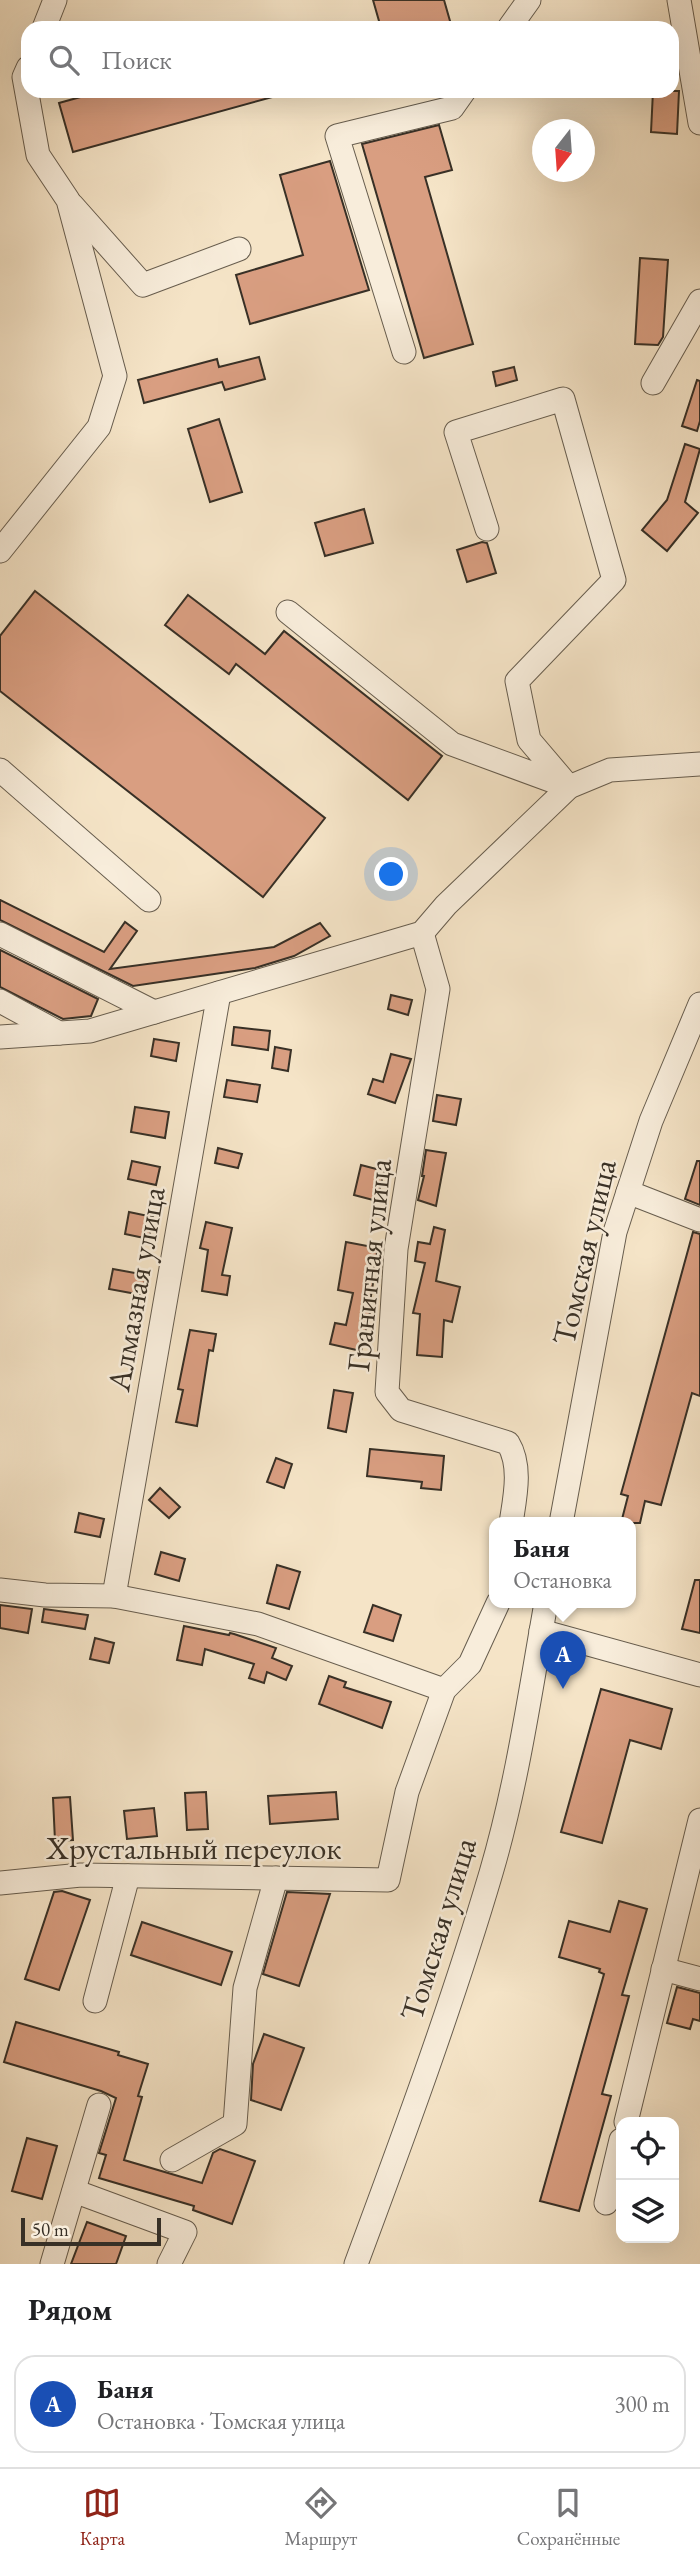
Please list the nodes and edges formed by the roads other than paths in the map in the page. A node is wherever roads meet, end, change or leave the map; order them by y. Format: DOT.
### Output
graph roads {
  1 [pos="55,0"];
  2 [pos="529,0"];
  3 [pos="679,0"];
  4 [pos="47,21"];
  5 [pos="514,21"];
  6 [pos="28,98"];
  7 [pos="459,98"];
  8 [pos="700,123"];
  9 [pos="68,200"];
  10 [pos="239,249"];
  11 [pos="700,301"];
  12 [pos="404,352"];
  13 [pos="653,383"];
  14 [pos="488,529"];
  15 [pos="0,551"];
  16 [pos="288,612"];
  17 [pos="700,764"];
  18 [pos="0,770"];
  19 [pos="569,787"];
  20 [pos="149,900"];
  21 [pos="422,933"];
  22 [pos="0,934"];
  23 [pos="219,993"];
  24 [pos="0,1001"];
  25 [pos="700,1004"];
  26 [pos="154,1012"];
  27 [pos="59,1033"];
  28 [pos="0,1037"];
  29 [pos="628,1192"];
  30 [pos="700,1220"];
  31 [pos="512,1517"];
  32 [pos="562,1517"];
  33 [pos="0,1590"];
  34 [pos="114,1596"];
  35 [pos="496,1608"];
  36 [pos="545,1608"];
  37 [pos="541,1631"];
  38 [pos="700,1675"];
  39 [pos="443,1690"];
  40 [pos="700,1821"];
  41 [pos="128,1876"];
  42 [pos="276,1878"];
  43 [pos="0,1883"];
  44 [pos="663,1969"];
  45 [pos="700,1979"];
  46 [pos="95,2001"];
  47 [pos="99,2105"];
  48 [pos="627,2117"];
  49 [pos="172,2160"];
  50 [pos="616,2161"];
  51 [pos="74,2191"];
  52 [pos="606,2203"];
  53 [pos="52,2264"];
  54 [pos="169,2264"];
  55 [pos="356,2264"];
  1 -- 4 [label="street"];
  2 -- 5 [label="street"];
  3 -- 8 [label="street"];
  6 -- 9 [label="street"];
  7 -- 12 [label="street"];
  9 -- 10 [label="street"];
  9 -- 15 [label="street"];
  11 -- 13 [label="street"];
  14 -- 19 [label="street"];
  16 -- 19 [label="street"];
  17 -- 19 [label="street"];
  18 -- 20 [label="street"];
  19 -- 21 [label="street"];
  21 -- 23 [label="street"];
  21 -- 31 [label="street, Гранитная улица"];
  22 -- 26 [label="street"];
  23 -- 26 [label="street"];
  23 -- 34 [label="street, Алмазная улица"];
  24 -- 27 [label="street"];
  25 -- 29 [label="street, Томская улица"];
  26 -- 27 [label="street"];
  27 -- 28 [label="street"];
  29 -- 30 [label="street"];
  29 -- 32 [label="street, Томская улица"];
  33 -- 34 [label="street"];
  34 -- 39 [label="street"];
  35 -- 39 [label="street"];
  36 -- 37 [label="street, Томская улица"];
  37 -- 38 [label="street"];
  37 -- 55 [label="street, Томская улица"];
  39 -- 42 [label="street, Хрустальный переулок"];
  40 -- 44 [label="street"];
  41 -- 42 [label="street, Хрустальный переулок"];
  41 -- 43 [label="street, Хрустальный переулок"];
  41 -- 46 [label="street"];
  42 -- 49 [label="street"];
  44 -- 45 [label="street"];
  44 -- 48 [label="street"];
  47 -- 51 [label="street"];
  50 -- 52 [label="street"];
  51 -- 53 [label="street"];
  51 -- 54 [label="street"];
}
